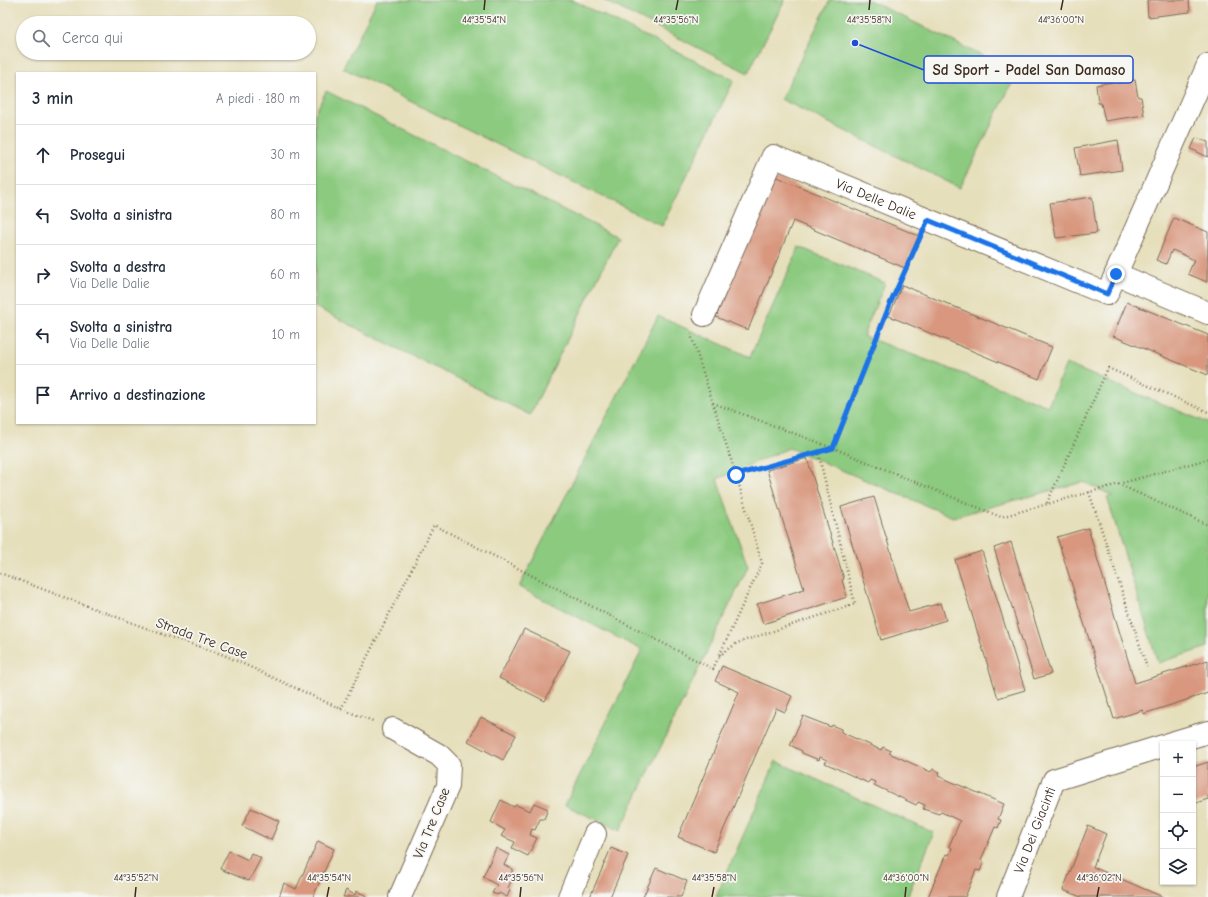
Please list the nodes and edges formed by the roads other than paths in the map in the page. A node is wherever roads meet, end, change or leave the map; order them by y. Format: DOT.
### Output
graph roads {
  1 [pos="1208,65"];
  2 [pos="1116,274"];
  3 [pos="1208,313"];
  4 [pos="704,315"];
  5 [pos="393,729"];
  6 [pos="1208,732"];
  7 [pos="1178,741"];
  8 [pos="1160,747"];
  9 [pos="595,834"];
  10 [pos="400,897"];
  11 [pos="569,897"];
  12 [pos="1008,897"];
  1 -- 2 [label="street, Via Delle Dalie"];
  2 -- 3 [label="street"];
  2 -- 4 [label="street, Via Delle Dalie"];
  5 -- 10 [label="street, Via Tre Case"];
  6 -- 7 [label="street"];
  8 -- 12 [label="street, Via Dei Giacinti"];
  9 -- 11 [label="street"];
}
